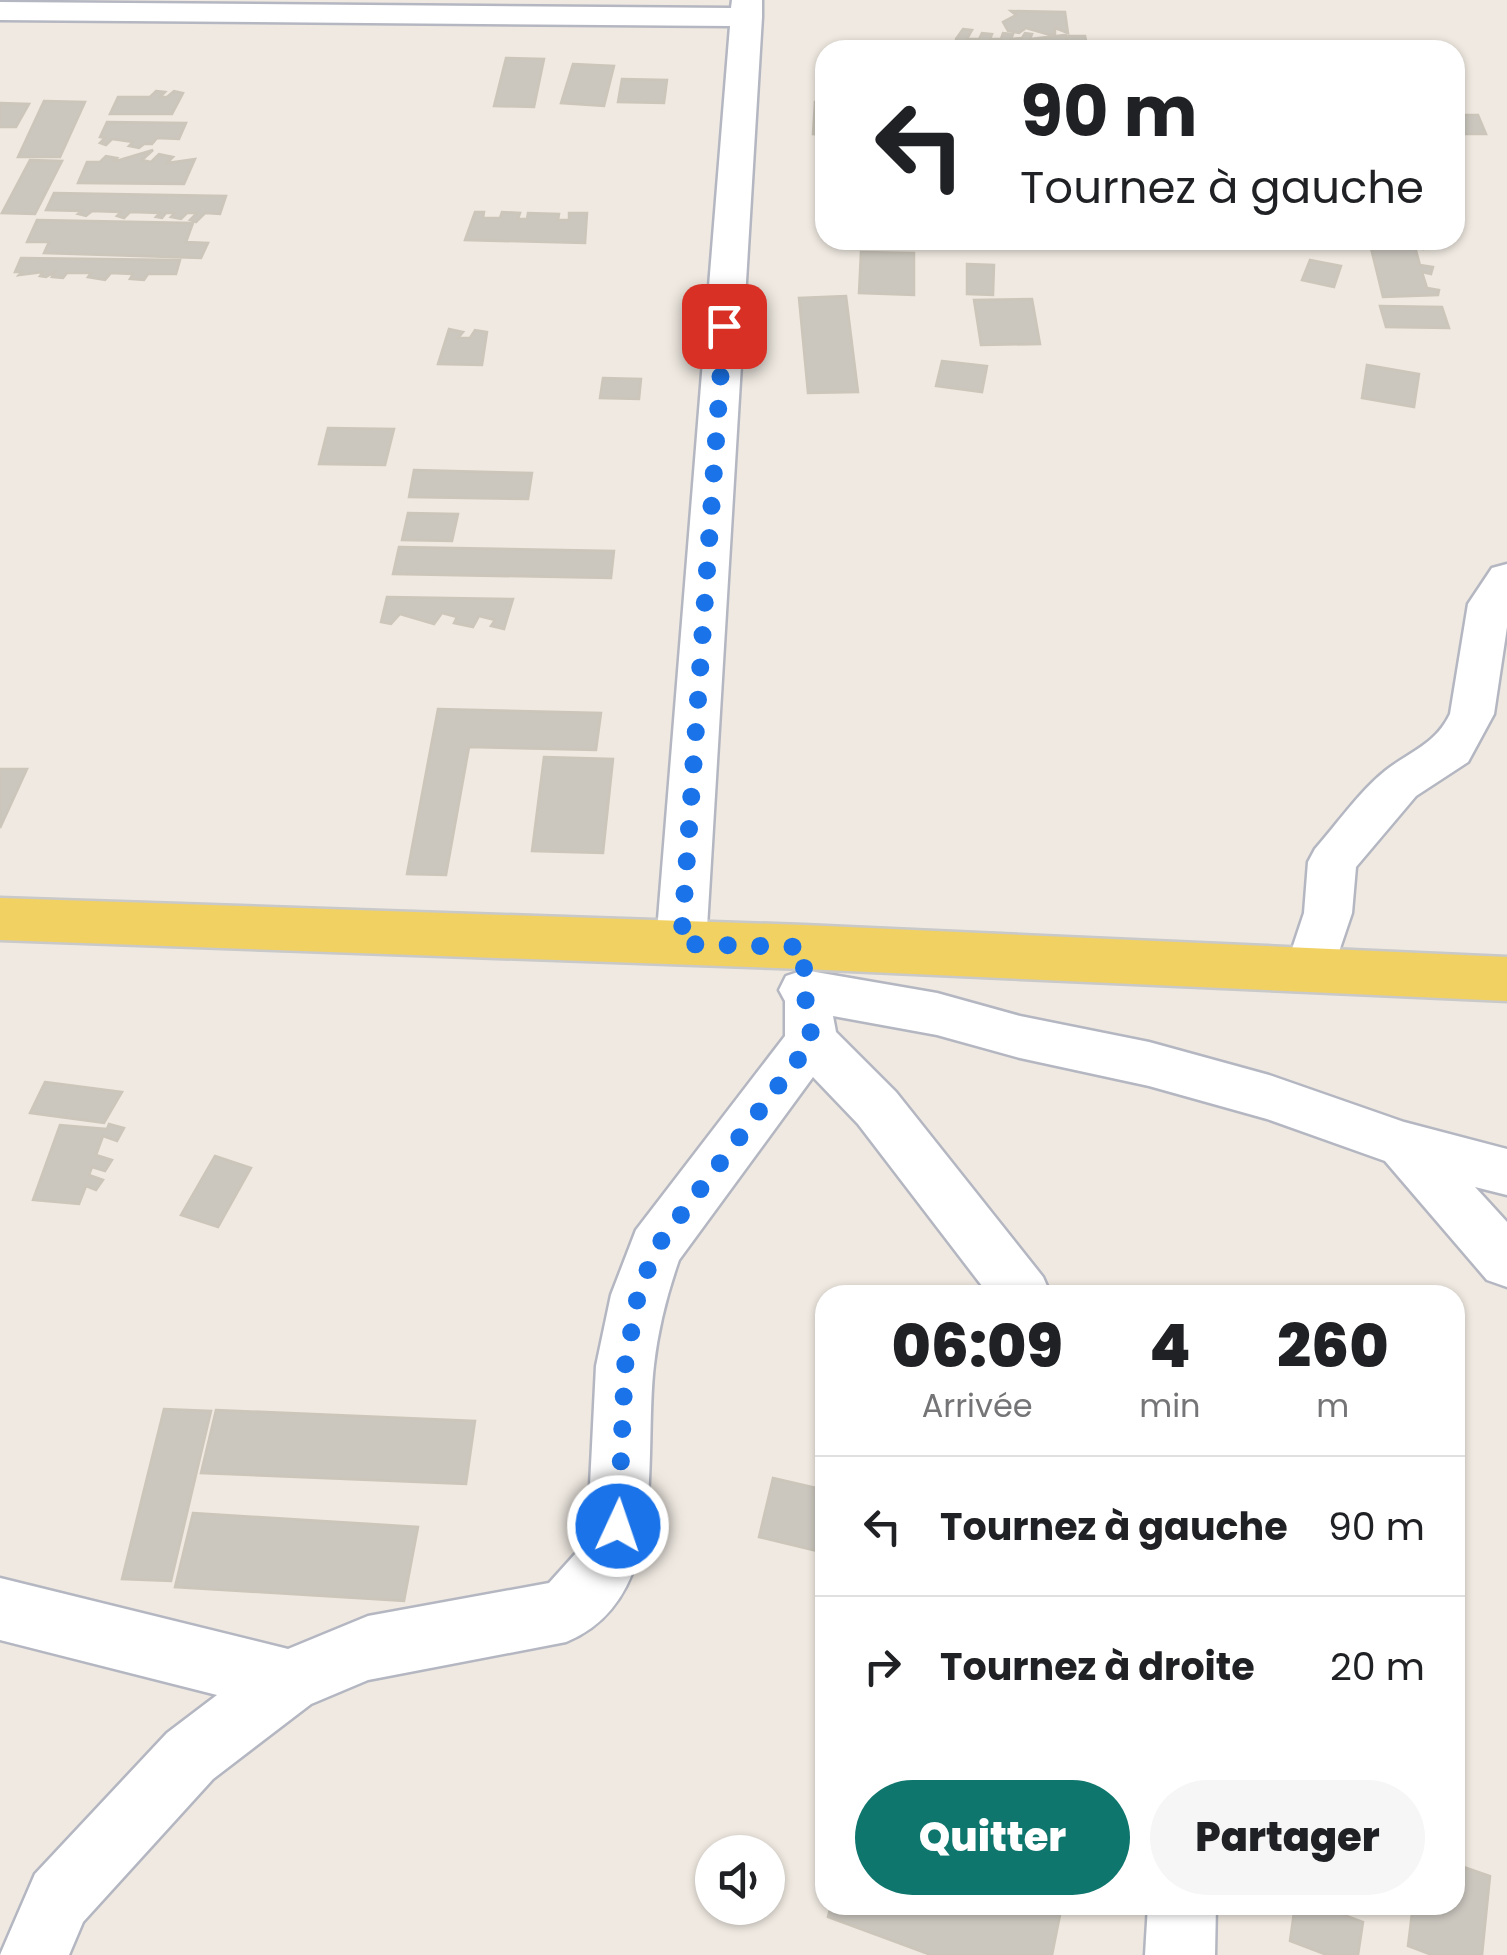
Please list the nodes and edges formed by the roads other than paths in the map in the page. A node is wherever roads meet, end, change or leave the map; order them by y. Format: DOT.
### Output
graph roads {
  1 [pos="746,8"];
  2 [pos="0,11"];
  3 [pos="1507,578"];
  4 [pos="0,919"];
  5 [pos="681,944"];
  6 [pos="1310,970"];
  7 [pos="1507,979"];
  8 [pos="807,992"];
  9 [pos="1404,1144"];
  10 [pos="1507,1172"];
  11 [pos="1507,1262"];
  12 [pos="1014,1285"];
  13 [pos="0,1609"];
  14 [pos="288,1680"];
  15 [pos="1182,1915"];
  16 [pos="34,1955"];
  17 [pos="1180,1955"];
  1 -- 2 [label="street"];
  1 -- 5 [label="street"];
  3 -- 6 [label="street"];
  4 -- 5 [label="main road"];
  5 -- 8 [label="main road"];
  6 -- 7 [label="main road"];
  6 -- 8 [label="main road"];
  8 -- 9 [label="street"];
  8 -- 12 [label="street"];
  8 -- 14 [label="street"];
  9 -- 10 [label="street"];
  9 -- 11 [label="street"];
  13 -- 14 [label="street"];
  14 -- 16 [label="street"];
  15 -- 17 [label="street"];
}
